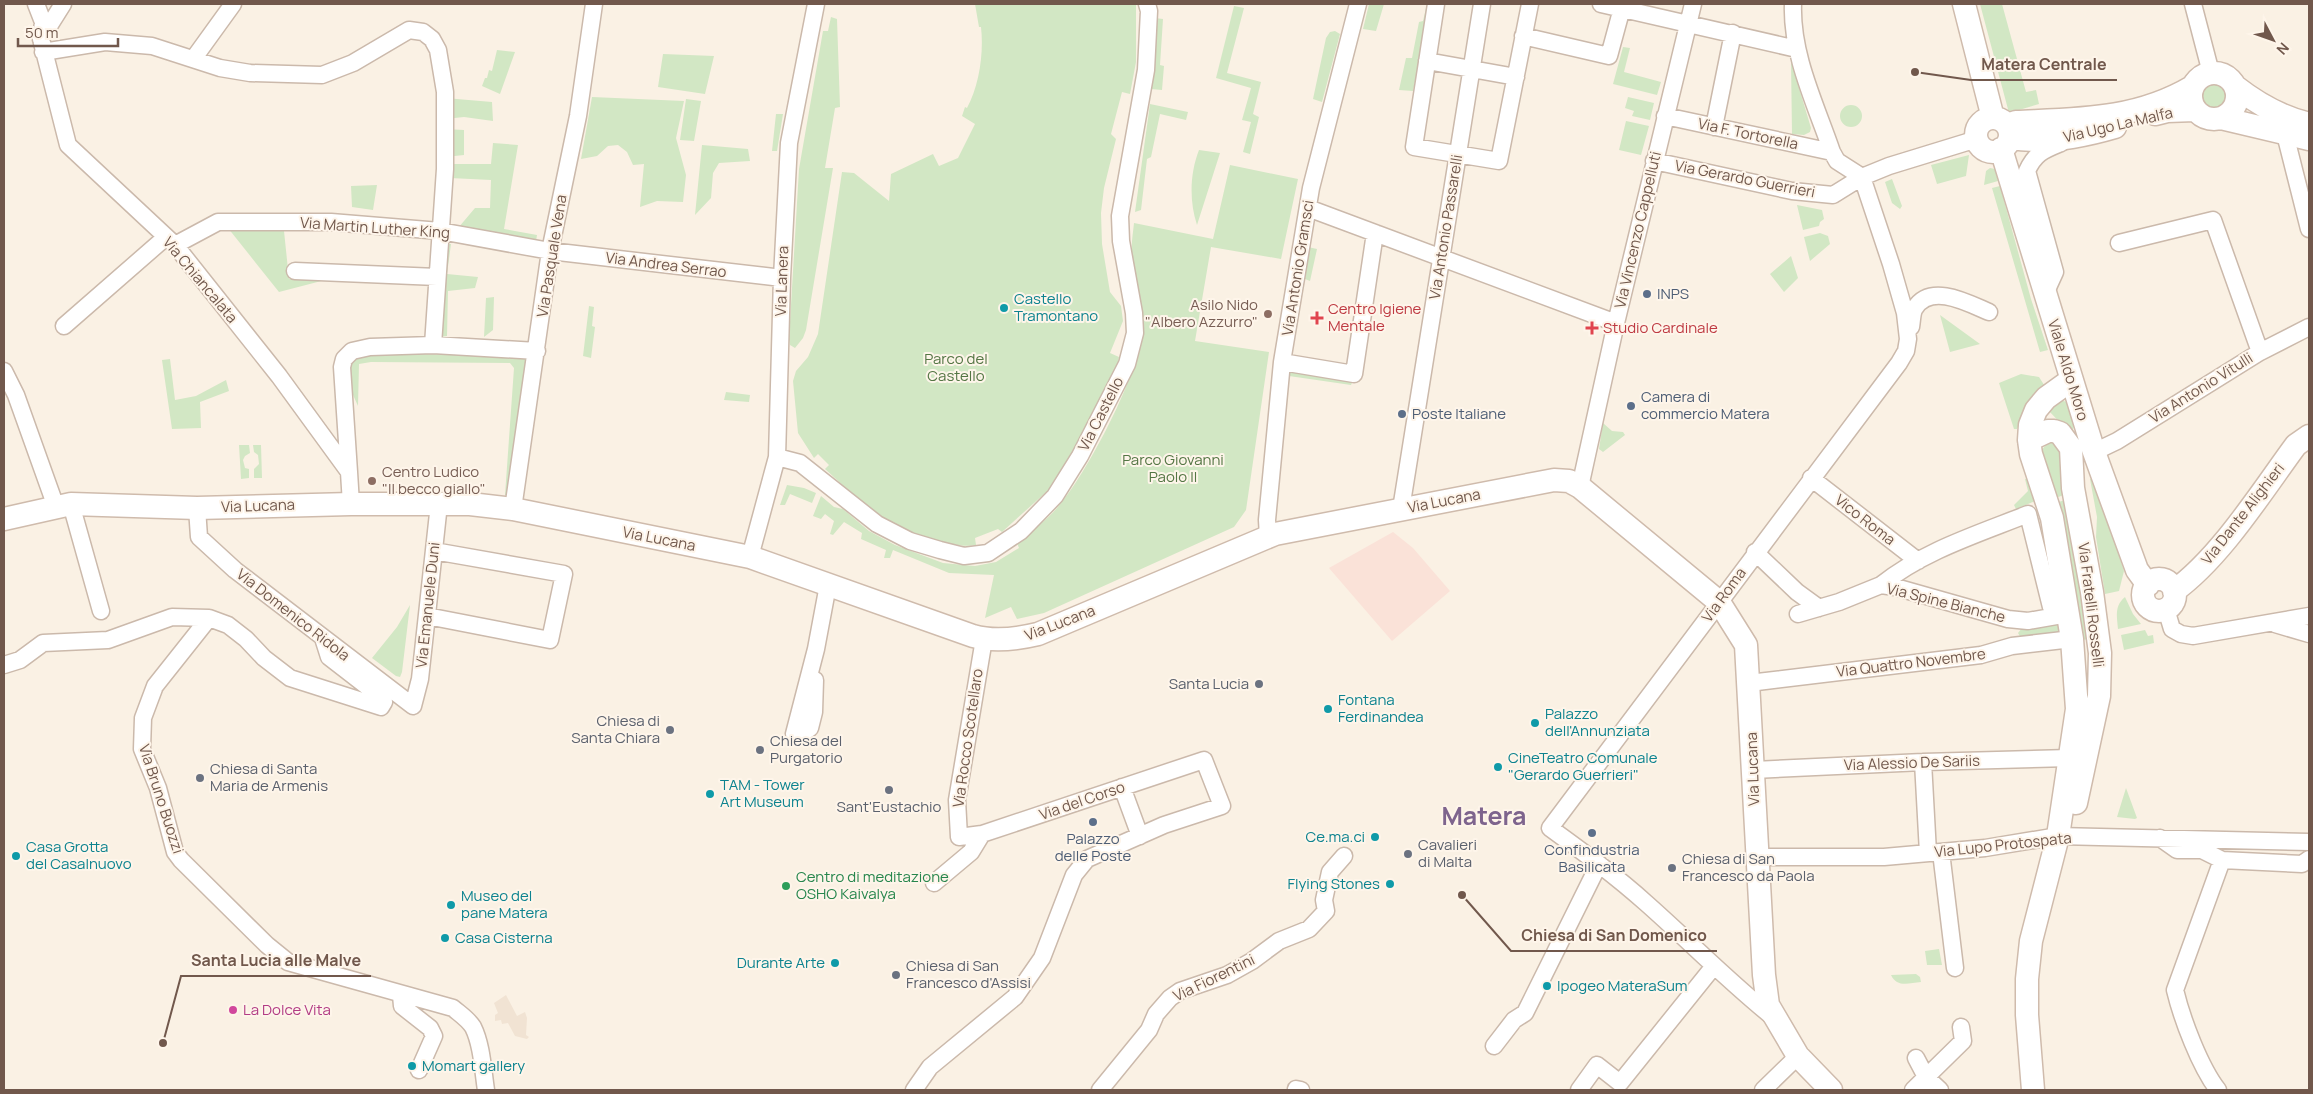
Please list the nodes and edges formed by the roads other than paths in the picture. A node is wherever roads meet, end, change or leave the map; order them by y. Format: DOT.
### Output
graph roads {
  1 [pos="36,4"];
  2 [pos="63,4"];
  3 [pos="233,4"];
  4 [pos="594,4"];
  5 [pos="816,4"];
  6 [pos="1147,4"];
  7 [pos="1358,4"];
  8 [pos="1436,4"];
  9 [pos="1482,4"];
  10 [pos="1530,4"];
  11 [pos="1601,4"];
  12 [pos="1693,4"];
  13 [pos="1792,4"];
  14 [pos="1964,4"];
  15 [pos="2193,4"];
  16 [pos="1622,8"];
  17 [pos="1688,22"];
  18 [pos="1733,33"];
  19 [pos="1523,36"];
  20 [pos="1797,49"];
  21 [pos="43,51"];
  22 [pos="194,58"];
  23 [pos="1427,61"];
  24 [pos="1472,70"];
  25 [pos="2211,73"];
  26 [pos="1516,77"];
  27 [pos="2192,87"];
  28 [pos="2236,88"];
  29 [pos="2195,110"];
  30 [pos="1665,116"];
  31 [pos="2220,118"];
  32 [pos="2309,124"];
  33 [pos="1714,126"];
  34 [pos="2003,132"];
  35 [pos="2285,134"];
  36 [pos="1977,139"];
  37 [pos="2072,139"];
  38 [pos="2309,139"];
  39 [pos="1832,152"];
  40 [pos="1458,154"];
  41 [pos="1654,161"];
  42 [pos="1862,178"];
  43 [pos="1308,208"];
  44 [pos="2309,229"];
  45 [pos="440,231"];
  46 [pos="1375,233"];
  47 [pos="170,241"];
  48 [pos="2119,243"];
  49 [pos="550,251"];
  50 [pos="1441,257"];
  51 [pos="296,271"];
  52 [pos="437,277"];
  53 [pos="782,278"];
  54 [pos="2046,294"];
  55 [pos="1989,312"];
  56 [pos="1616,323"];
  57 [pos="64,326"];
  58 [pos="2309,327"];
  59 [pos="1908,339"];
  60 [pos="433,345"];
  61 [pos="537,351"];
  62 [pos="2260,352"];
  63 [pos="1282,362"];
  64 [pos="4,371"];
  65 [pos="2072,380"];
  66 [pos="2084,421"];
  67 [pos="2309,436"];
  68 [pos="2029,440"];
  69 [pos="2071,448"];
  70 [pos="777,457"];
  71 [pos="2096,459"];
  72 [pos="349,472"];
  73 [pos="1811,478"];
  74 [pos="1580,487"];
  75 [pos="2073,487"];
  76 [pos="352,504"];
  77 [pos="439,504"];
  78 [pos="64,505"];
  79 [pos="197,508"];
  80 [pos="513,509"];
  81 [pos="1401,509"];
  82 [pos="4,519"];
  83 [pos="1268,537"];
  84 [pos="434,551"];
  85 [pos="1755,552"];
  86 [pos="750,557"];
  87 [pos="1918,561"];
  88 [pos="828,585"];
  89 [pos="1881,585"];
  90 [pos="2170,600"];
  91 [pos="1719,602"];
  92 [pos="1819,608"];
  93 [pos="2059,610"];
  94 [pos="101,611"];
  95 [pos="1798,614"];
  96 [pos="426,616"];
  97 [pos="2309,616"];
  98 [pos="209,618"];
  99 [pos="2008,619"];
  100 [pos="2273,623"];
  101 [pos="2309,634"];
  102 [pos="323,638"];
  103 [pos="984,639"];
  104 [pos="2072,639"];
  105 [pos="2012,646"];
  106 [pos="4,665"];
  107 [pos="1749,683"];
  108 [pos="413,706"];
  109 [pos="795,732"];
  110 [pos="2070,758"];
  111 [pos="1923,762"];
  112 [pos="1754,770"];
  113 [pos="1122,787"];
  114 [pos="982,834"];
  115 [pos="1140,836"];
  116 [pos="2058,836"];
  117 [pos="959,837"];
  118 [pos="2160,838"];
  119 [pos="2309,842"];
  120 [pos="1934,853"];
  121 [pos="1344,856"];
  122 [pos="1756,857"];
  123 [pos="2309,859"];
  124 [pos="2222,860"];
  125 [pos="1599,864"];
  126 [pos="934,883"];
  127 [pos="1714,966"];
  128 [pos="1955,968"];
  129 [pos="401,995"];
  130 [pos="1773,1013"];
  131 [pos="1961,1027"];
  132 [pos="1494,1046"];
  133 [pos="1798,1056"];
  134 [pos="1916,1058"];
  135 [pos="418,1070"];
  136 [pos="1926,1078"];
  137 [pos="486,1090"];
  138 [pos="914,1090"];
  139 [pos="1100,1090"];
  140 [pos="1579,1090"];
  141 [pos="1763,1090"];
  142 [pos="1831,1090"];
  143 [pos="1913,1090"];
  144 [pos="1940,1090"];
  145 [pos="2033,1090"];
  146 [pos="2218,1090"];
  1 -- 21 [label="street, Via Chiancalata"];
  2 -- 21 [label="street"];
  3 -- 22 [label="street"];
  4 -- 49 [label="street, Via Pasquale Vena"];
  5 -- 53 [label="street, Via Lanera"];
  6 -- 70 [label="street, Via Castello"];
  7 -- 43 [label="street, Via Antonio Gramsci"];
  8 -- 23 [label="street"];
  9 -- 24 [label="street, Via Antonio Passarelli"];
  10 -- 19 [label="street"];
  11 -- 16 [label="street"];
  12 -- 17 [label="street, Via Vincenzo Cappelluti"];
  13 -- 20 [label="street"];
  14 -- 34 [label="street, Viale Aldo Moro"];
  15 -- 25 [label="street"];
  16 -- 17 [label="street"];
  16 -- 19 [label="street"];
  17 -- 18 [label="street"];
  17 -- 30 [label="street, Via Vincenzo Cappelluti"];
  18 -- 20 [label="street"];
  18 -- 33 [label="street"];
  19 -- 26 [label="street"];
  20 -- 39 [label="street"];
  21 -- 22 [label="street"];
  21 -- 47 [label="street, Via Chiancalata"];
  22 -- 45 [label="street"];
  23 -- 24 [label="street"];
  23 -- 40 [label="street"];
  24 -- 26 [label="street"];
  24 -- 40 [label="street, Via Antonio Passarelli"];
  25 -- 27 [label="street"];
  25 -- 28 [label="street"];
  26 -- 40 [label="street"];
  27 -- 29 [label="street"];
  27 -- 34 [label="street, Via Ugo La Malfa"];
  28 -- 31 [label="street"];
  28 -- 32 [label="street"];
  29 -- 31 [label="street"];
  29 -- 37 [label="street, Via Ugo La Malfa"];
  30 -- 33 [label="street, Via F. Tortorella"];
  30 -- 41 [label="street, Via Vincenzo Cappelluti"];
  31 -- 35 [label="street"];
  33 -- 39 [label="street, Via F. Tortorella"];
  34 -- 36 [label="street"];
  34 -- 37 [label="street, Via Ugo La Malfa"];
  34 -- 54 [label="street, Viale Aldo Moro"];
  35 -- 38 [label="street"];
  35 -- 44 [label="street"];
  36 -- 42 [label="street, Via Gerardo Guerrieri"];
  37 -- 54 [label="street"];
  39 -- 42 [label="street"];
  40 -- 50 [label="street, Via Antonio Passarelli"];
  41 -- 42 [label="street, Via Gerardo Guerrieri"];
  41 -- 56 [label="street, Via Vincenzo Cappelluti"];
  42 -- 59 [label="street"];
  43 -- 46 [label="street"];
  43 -- 63 [label="street, Via Antonio Gramsci"];
  45 -- 47 [label="street, Via Martin Luther King"];
  45 -- 49 [label="street, Via Martin Luther King"];
  45 -- 52 [label="street"];
  46 -- 50 [label="street"];
  46 -- 63 [label="street"];
  47 -- 57 [label="street, Via Martin Luther King"];
  47 -- 72 [label="street, Via Chiancalata"];
  48 -- 62 [label="street"];
  49 -- 53 [label="street, Via Andrea Serrao"];
  49 -- 61 [label="street, Via Pasquale Vena"];
  50 -- 56 [label="street"];
  50 -- 81 [label="street, Via Antonio Passarelli"];
  51 -- 52 [label="street"];
  52 -- 60 [label="street"];
  53 -- 70 [label="street, Via Lanera"];
  54 -- 65 [label="street, Viale Aldo Moro"];
  55 -- 59 [label="street, Via Roma"];
  56 -- 74 [label="street, Via Vincenzo Cappelluti"];
  58 -- 62 [label="street, Via Antonio Vitulli"];
  59 -- 73 [label="street, Via Roma"];
  60 -- 61 [label="street"];
  60 -- 72 [label="street"];
  61 -- 80 [label="street, Via Pasquale Vena"];
  62 -- 71 [label="street, Via Antonio Vitulli"];
  63 -- 83 [label="street, Via Antonio Gramsci"];
  64 -- 78 [label="street"];
  65 -- 66 [label="street, Viale Aldo Moro"];
  65 -- 68 [label="street, Via Fratelli Rosselli"];
  66 -- 69 [label="street"];
  66 -- 71 [label="street, Viale Aldo Moro"];
  67 -- 90 [label="street, Via Dante Alighieri"];
  68 -- 69 [label="street"];
  68 -- 93 [label="street, Via Fratelli Rosselli"];
  69 -- 75 [label="street, Via Fratelli Rosselli"];
  70 -- 86 [label="street, Via Lanera"];
  71 -- 75 [label="street"];
  71 -- 90 [label="street, Viale Aldo Moro"];
  72 -- 76 [label="street"];
  73 -- 85 [label="street, Via Roma"];
  73 -- 87 [label="street, Vico Roma"];
  74 -- 81 [label="street, Via Lucana"];
  74 -- 91 [label="street, Via Lucana"];
  75 -- 116 [label="street, Via Fratelli Rosselli"];
  76 -- 77 [label="street, Via Lucana"];
  76 -- 79 [label="street, Via Lucana"];
  77 -- 80 [label="street, Via Lucana"];
  77 -- 84 [label="street, Via Emanuele Duni"];
  78 -- 79 [label="street, Via Lucana"];
  78 -- 82 [label="street, Via Lucana"];
  78 -- 94 [label="street"];
  79 -- 102 [label="street, Via Domenico Ridola"];
  80 -- 86 [label="street, Via Lucana"];
  81 -- 83 [label="street, Via Lucana"];
  83 -- 103 [label="street, Via Lucana"];
  84 -- 96 [label="street, Via Emanuele Duni"];
  84 -- 96 [label="street"];
  85 -- 91 [label="street, Via Roma"];
  85 -- 92 [label="street"];
  86 -- 88 [label="street, Via Lucana"];
  87 -- 89 [label="street"];
  87 -- 93 [label="street"];
  88 -- 103 [label="street, Via Lucana"];
  88 -- 109 [label="street"];
  89 -- 92 [label="street, Via Spine Bianche"];
  89 -- 99 [label="street, Via Spine Bianche"];
  90 -- 100 [label="street"];
  91 -- 107 [label="street, Via Lucana"];
  91 -- 125 [label="street, Via Roma"];
  92 -- 95 [label="street, Via Spine Bianche"];
  93 -- 99 [label="street, Via Spine Bianche"];
  93 -- 104 [label="street, Via Fratelli Rosselli"];
  96 -- 108 [label="street, Via Emanuele Duni"];
  97 -- 100 [label="street"];
  98 -- 102 [label="street"];
  98 -- 106 [label="street"];
  98 -- 129 [label="street, Via Bruno Buozzi"];
  99 -- 105 [label="street"];
  100 -- 101 [label="street"];
  102 -- 108 [label="street, Via Domenico Ridola"];
  103 -- 117 [label="street, Via Rocco Scotellaro"];
  104 -- 105 [label="street, Via Quattro Novembre"];
  104 -- 110 [label="street, Via Fratelli Rosselli"];
  105 -- 107 [label="street, Via Quattro Novembre"];
  107 -- 112 [label="street, Via Lucana"];
  110 -- 111 [label="street, Via Alessio De Sariis"];
  110 -- 116 [label="street, Via Fratelli Rosselli"];
  111 -- 112 [label="street, Via Alessio De Sariis"];
  111 -- 120 [label="street"];
  112 -- 122 [label="street, Via Lucana"];
  113 -- 114 [label="street, Via del Corso"];
  113 -- 115 [label="street"];
  113 -- 115 [label="street, Via del Corso"];
  114 -- 117 [label="street, Via del Corso"];
  114 -- 126 [label="street"];
  115 -- 138 [label="street"];
  116 -- 118 [label="street, Via Lupo Protospata"];
  116 -- 120 [label="street, Via Lupo Protospata"];
  116 -- 145 [label="street, Via Fratelli Rosselli"];
  118 -- 119 [label="street, Via Lupo Protospata"];
  118 -- 124 [label="street"];
  120 -- 122 [label="street, Via Lupo Protospata"];
  120 -- 128 [label="street"];
  121 -- 139 [label="street, Via Fiorentini"];
  122 -- 130 [label="street, Via Lucana"];
  123 -- 124 [label="street"];
  124 -- 146 [label="street"];
  125 -- 127 [label="street"];
  125 -- 132 [label="street"];
  127 -- 130 [label="street"];
  127 -- 140 [label="street"];
  129 -- 135 [label="street"];
  129 -- 137 [label="street, Via Bruno Buozzi"];
  130 -- 133 [label="street"];
  131 -- 136 [label="street"];
  133 -- 141 [label="street"];
  133 -- 142 [label="street"];
  134 -- 136 [label="street"];
  136 -- 143 [label="street"];
  136 -- 144 [label="street"];
}
